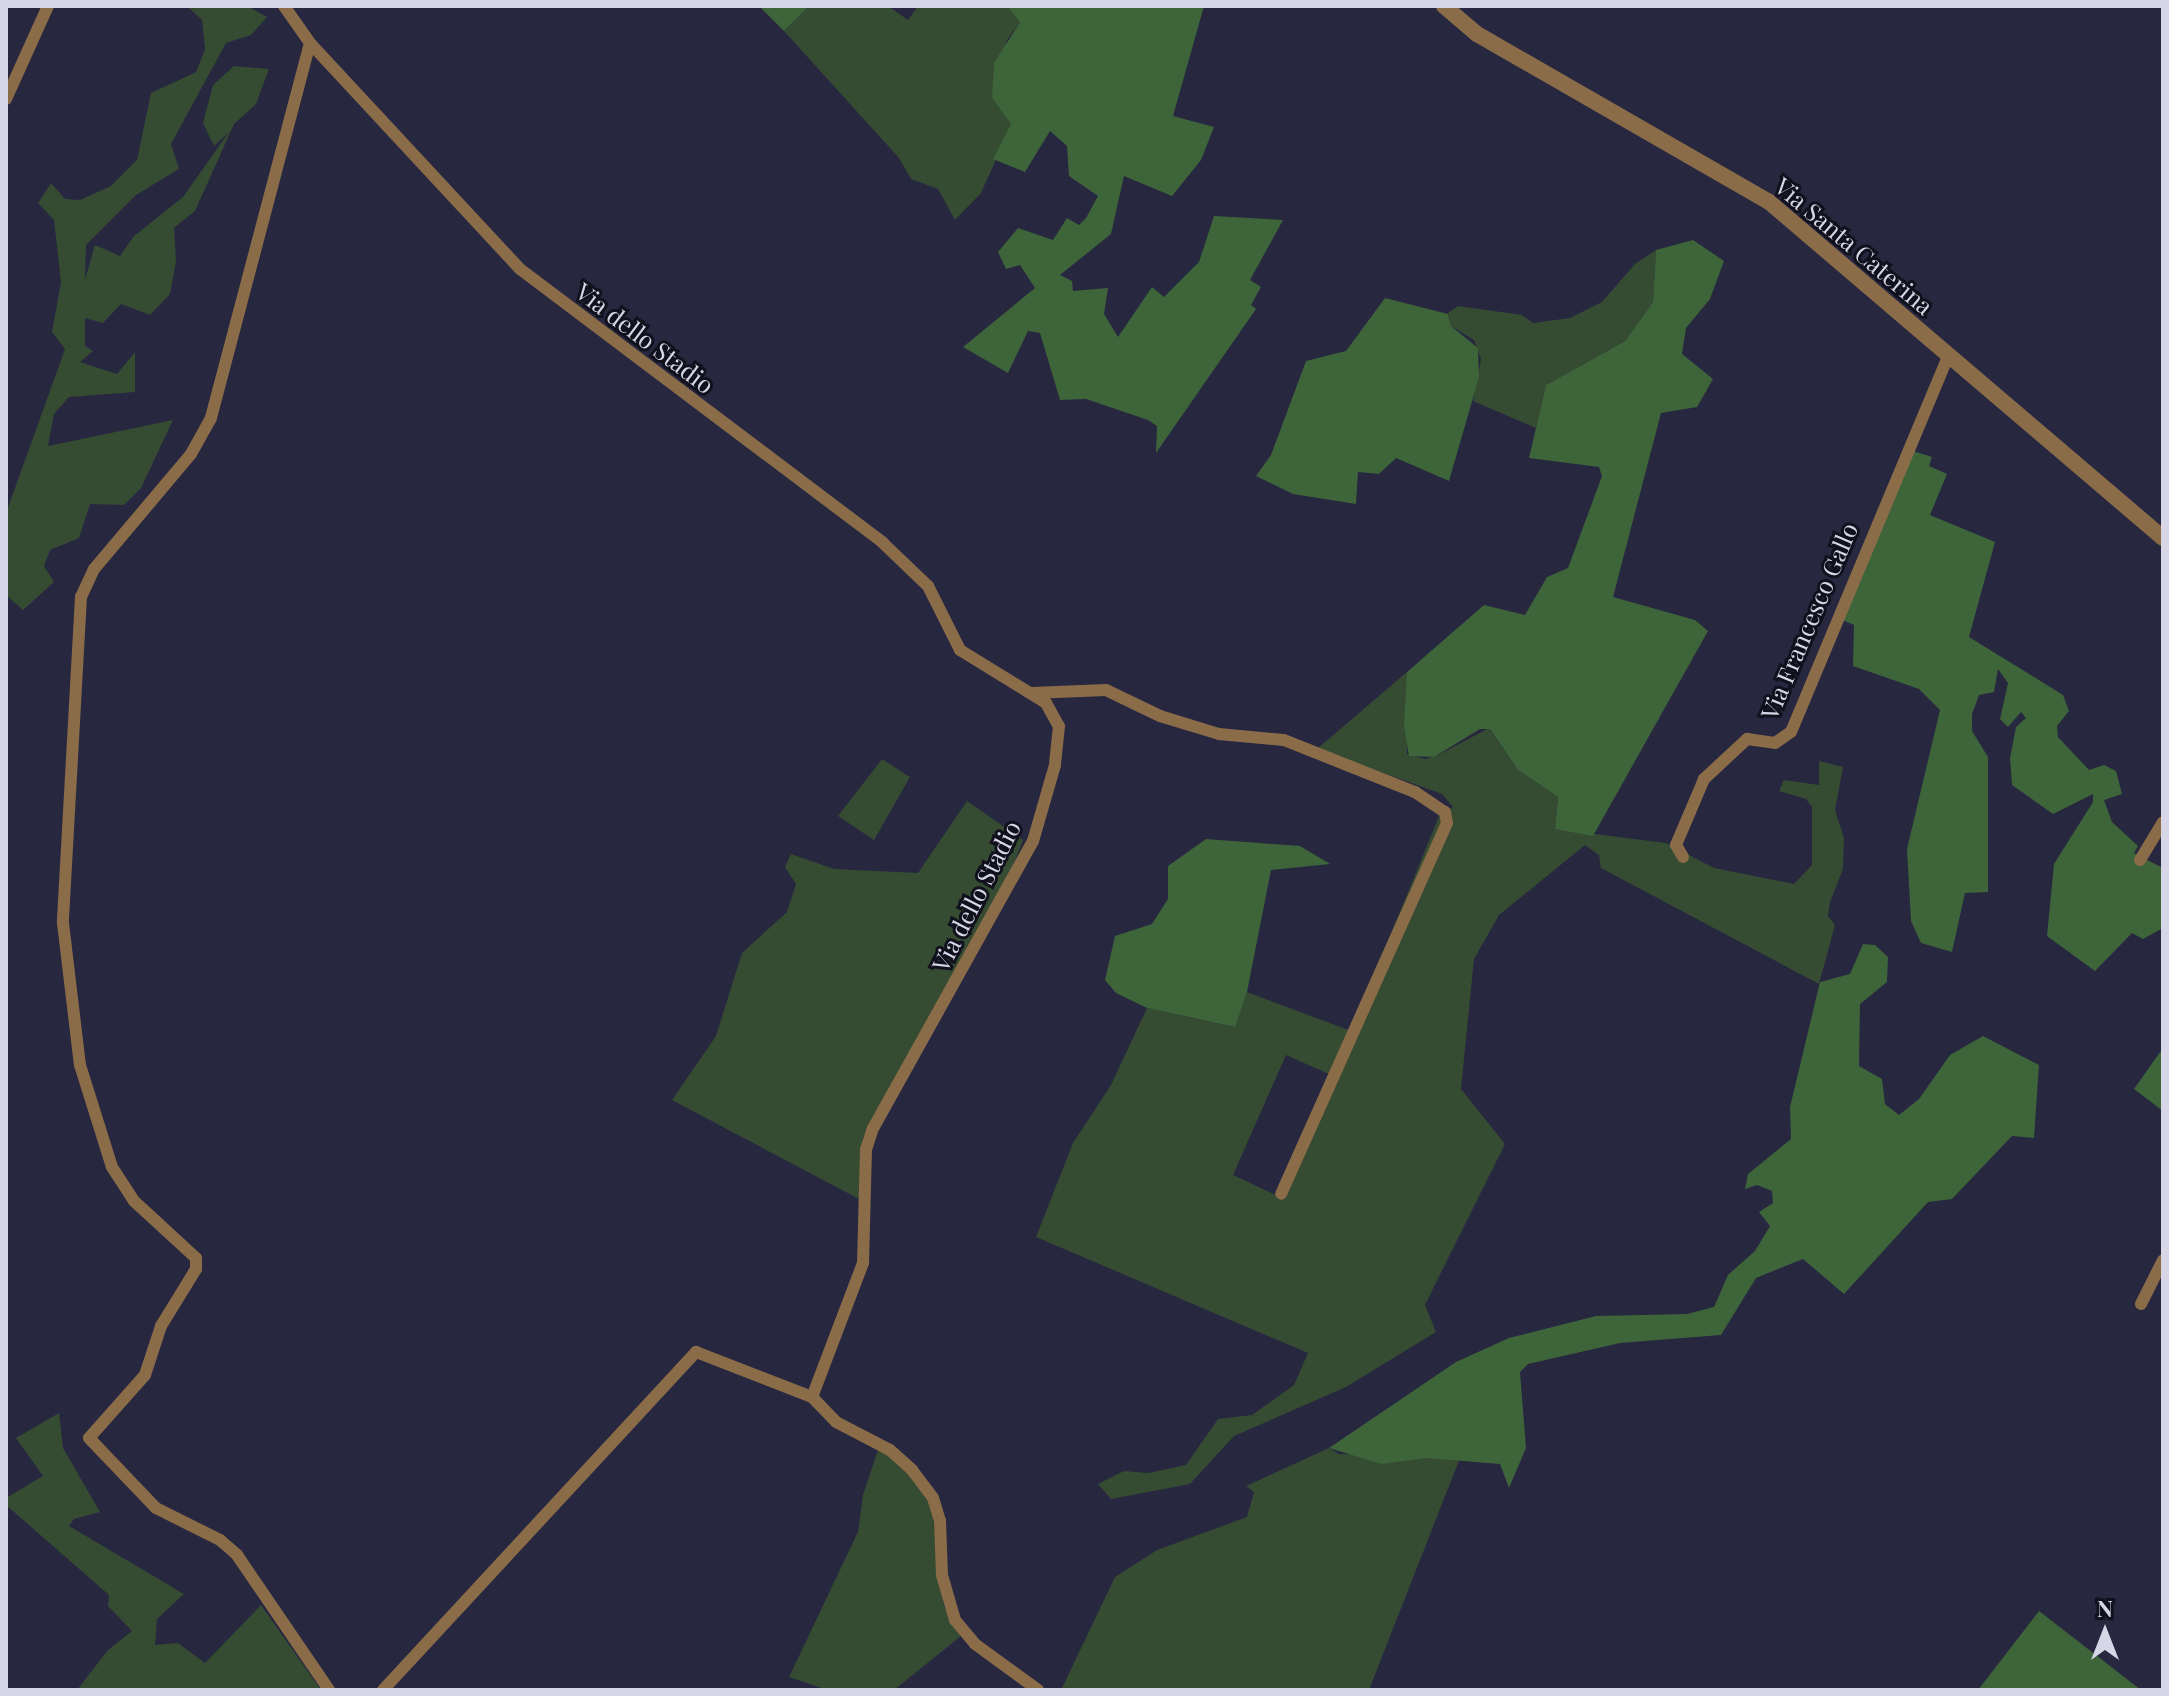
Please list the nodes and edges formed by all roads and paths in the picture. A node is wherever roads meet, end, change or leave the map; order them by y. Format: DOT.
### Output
graph roads {
  1 [pos="48,6"];
  2 [pos="284,6"];
  3 [pos="1444,6"];
  4 [pos="310,43"];
  5 [pos="6,99"];
  6 [pos="1948,356"];
  7 [pos="2163,538"];
  8 [pos="1032,693"];
  9 [pos="2163,822"];
  10 [pos="1683,857"];
  11 [pos="2140,860"];
  12 [pos="1281,1194"];
  13 [pos="2163,1260"];
  14 [pos="2141,1304"];
  15 [pos="812,1397"];
  16 [pos="329,1690"];
  17 [pos="383,1690"];
  18 [pos="1038,1690"];
  1 -- 5 [label="street"];
  2 -- 4 [label="street, Via dello Stadio"];
  3 -- 6 [label="street, Via Santa Caterina"];
  4 -- 8 [label="street, Via dello Stadio"];
  4 -- 16 [label="street"];
  6 -- 7 [label="street, Via Santa Caterina"];
  6 -- 10 [label="street, Via Francesco Gallo"];
  8 -- 12 [label="street"];
  8 -- 15 [label="street, Via dello Stadio"];
  9 -- 11 [label="street"];
  13 -- 14 [label="street"];
  15 -- 17 [label="street"];
  15 -- 18 [label="street"];
}
